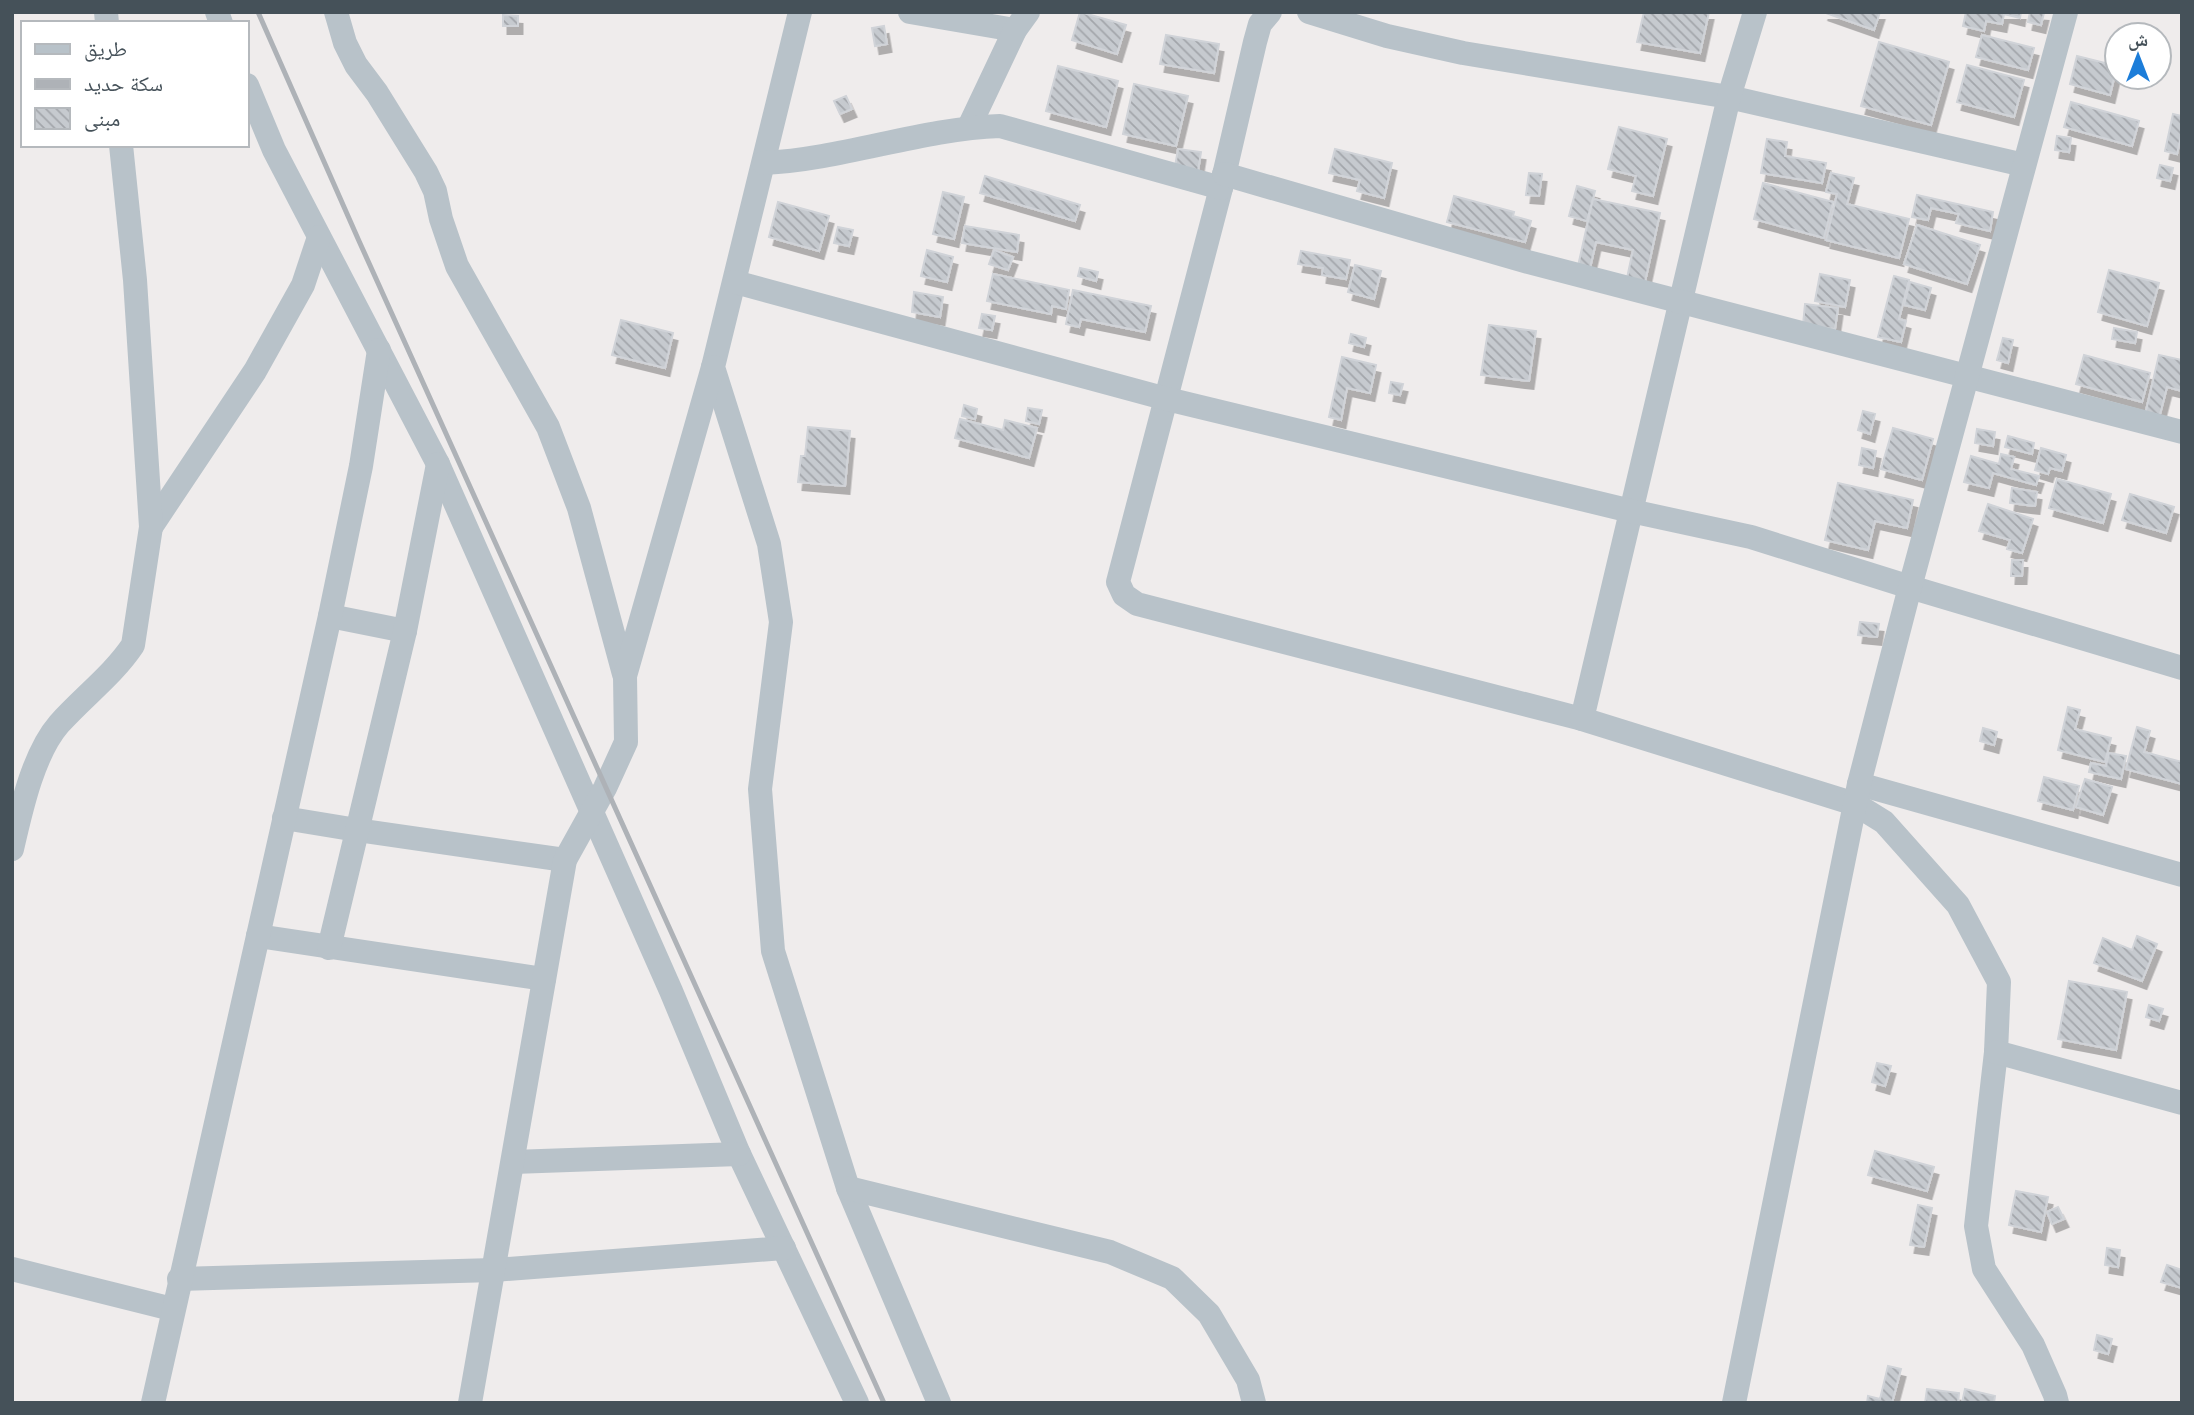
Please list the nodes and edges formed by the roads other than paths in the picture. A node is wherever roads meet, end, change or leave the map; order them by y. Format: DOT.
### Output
graph roads {
  1 [pos="336,12"];
  2 [pos="800,12"];
  3 [pos="910,12"];
  4 [pos="1270,12"];
  5 [pos="1309,12"];
  6 [pos="1755,12"];
  7 [pos="2066,12"];
  8 [pos="1021,21"];
  9 [pos="248,87"];
  10 [pos="1729,97"];
  11 [pos="969,127"];
  12 [pos="121,147"];
  13 [pos="764,163"];
  14 [pos="2024,165"];
  15 [pos="1223,181"];
  16 [pos="319,237"];
  17 [pos="735,282"];
  18 [pos="1682,302"];
  19 [pos="379,350"];
  20 [pos="713,367"];
  21 [pos="1968,375"];
  22 [pos="1167,398"];
  23 [pos="2182,432"];
  24 [pos="438,464"];
  25 [pos="1631,511"];
  26 [pos="150,527"];
  27 [pos="1910,587"];
  28 [pos="330,616"];
  29 [pos="405,632"];
  30 [pos="2182,668"];
  31 [pos="625,676"];
  32 [pos="1582,719"];
  33 [pos="1857,794"];
  34 [pos="591,814"];
  35 [pos="284,818"];
  36 [pos="357,830"];
  37 [pos="13,846"];
  38 [pos="565,860"];
  39 [pos="2182,875"];
  40 [pos="258,936"];
  41 [pos="329,948"];
  42 [pos="544,979"];
  43 [pos="1996,1052"];
  44 [pos="2182,1103"];
  45 [pos="740,1154"];
  46 [pos="513,1162"];
  47 [pos="848,1188"];
  48 [pos="784,1248"];
  49 [pos="12,1269"];
  50 [pos="494,1270"];
  51 [pos="179,1279"];
  52 [pos="172,1309"];
  53 [pos="153,1403"];
  54 [pos="470,1403"];
  55 [pos="857,1403"];
  56 [pos="939,1403"];
  57 [pos="1254,1403"];
  58 [pos="1734,1403"];
  59 [pos="2057,1403"];
  1 -- 31 [label="street"];
  2 -- 13 [label="street"];
  3 -- 8 [label="street"];
  4 -- 15 [label="street"];
  5 -- 10 [label="street"];
  6 -- 10 [label="street"];
  7 -- 14 [label="street"];
  8 -- 11 [label="street"];
  9 -- 16 [label="street"];
  10 -- 14 [label="street"];
  10 -- 18 [label="street"];
  11 -- 13 [label="street"];
  11 -- 15 [label="street"];
  12 -- 26 [label="street"];
  13 -- 17 [label="street"];
  14 -- 21 [label="street"];
  15 -- 18 [label="street"];
  15 -- 22 [label="street"];
  16 -- 19 [label="street"];
  16 -- 26 [label="street"];
  17 -- 20 [label="street"];
  17 -- 22 [label="street"];
  18 -- 21 [label="street"];
  18 -- 25 [label="street"];
  19 -- 24 [label="street"];
  19 -- 28 [label="street"];
  20 -- 31 [label="street"];
  20 -- 47 [label="street"];
  21 -- 23 [label="street"];
  21 -- 27 [label="street"];
  22 -- 25 [label="street"];
  22 -- 32 [label="street"];
  24 -- 29 [label="street"];
  24 -- 34 [label="street"];
  25 -- 27 [label="street"];
  25 -- 32 [label="street"];
  26 -- 37 [label="street"];
  27 -- 30 [label="street"];
  27 -- 33 [label="street"];
  28 -- 29 [label="street"];
  28 -- 35 [label="street"];
  29 -- 36 [label="street"];
  31 -- 34 [label="street"];
  32 -- 33 [label="street"];
  33 -- 39 [label="street"];
  33 -- 43 [label="street"];
  33 -- 58 [label="street"];
  34 -- 38 [label="street"];
  34 -- 45 [label="street"];
  35 -- 36 [label="street"];
  35 -- 40 [label="street"];
  36 -- 38 [label="street"];
  36 -- 41 [label="street"];
  38 -- 42 [label="street"];
  40 -- 41 [label="street"];
  40 -- 51 [label="street"];
  41 -- 42 [label="street"];
  42 -- 46 [label="street"];
  43 -- 44 [label="street"];
  43 -- 59 [label="street"];
  45 -- 46 [label="street"];
  45 -- 48 [label="street"];
  46 -- 50 [label="street"];
  47 -- 56 [label="street"];
  47 -- 57 [label="street"];
  48 -- 50 [label="street"];
  48 -- 55 [label="street"];
  49 -- 52 [label="street"];
  50 -- 51 [label="street"];
  50 -- 54 [label="street"];
  51 -- 52 [label="street"];
  52 -- 53 [label="street"];
}
